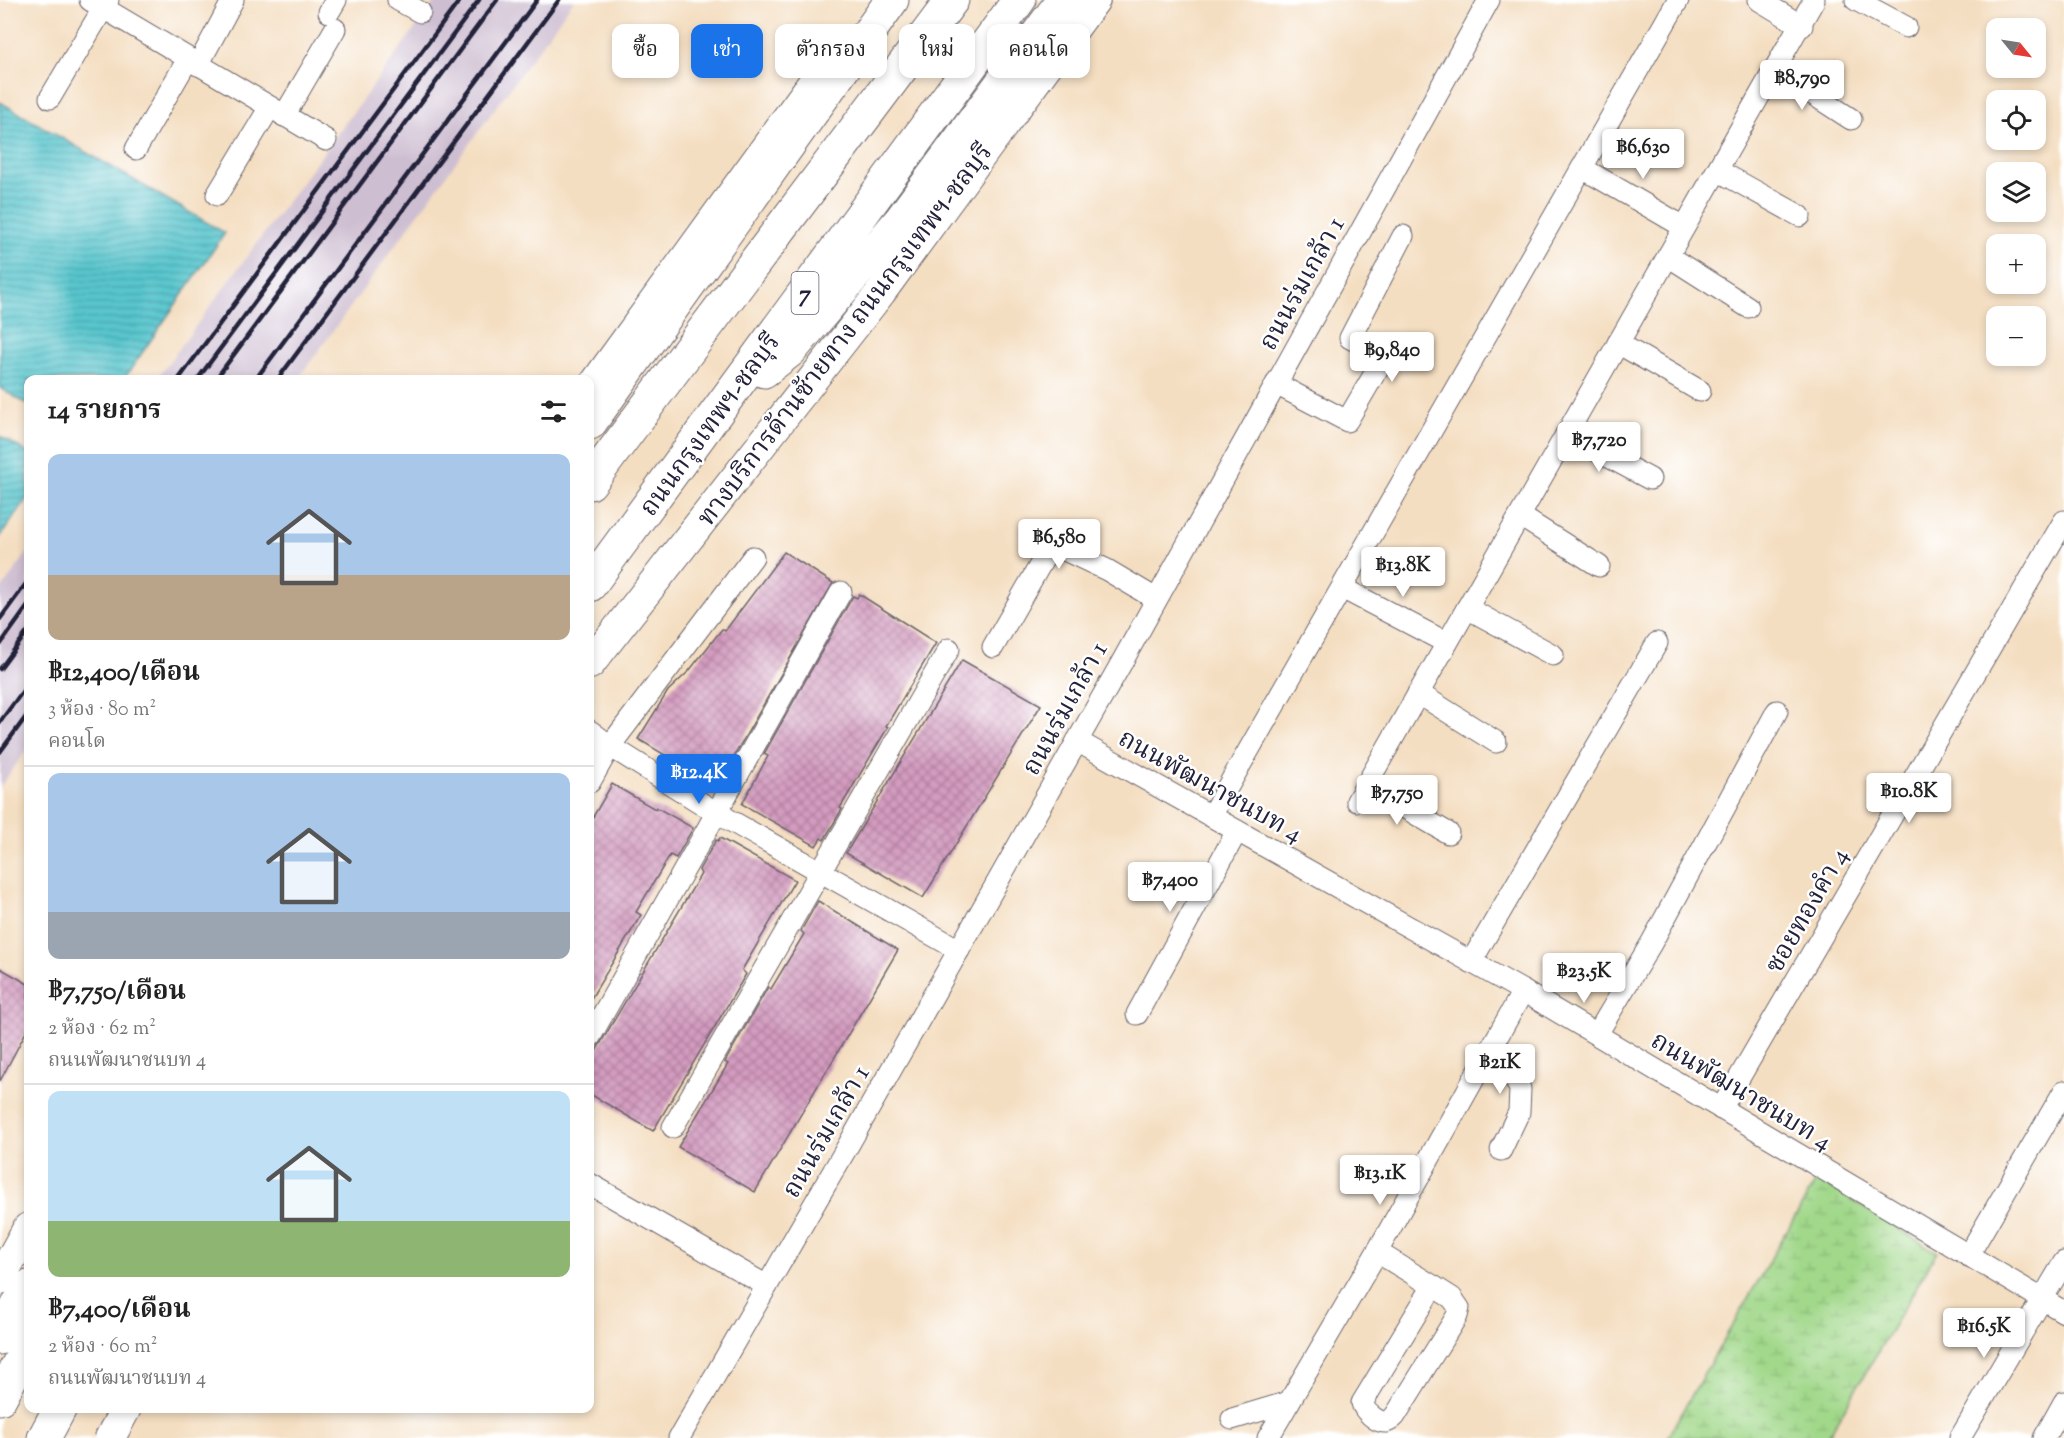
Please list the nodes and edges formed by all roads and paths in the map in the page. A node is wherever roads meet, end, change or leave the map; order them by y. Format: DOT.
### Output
graph roads {
  1 [pos="233,0"];
  2 [pos="398,0"];
  3 [pos="873,0"];
  4 [pos="892,0"];
  5 [pos="914,0"];
  6 [pos="952,0"];
  7 [pos="1019,0"];
  8 [pos="1063,0"];
  9 [pos="1095,0"];
  10 [pos="1489,0"];
  11 [pos="1678,0"];
  12 [pos="1760,0"];
  13 [pos="1814,0"];
  14 [pos="1856,0"];
  15 [pos="100,3"];
  16 [pos="420,12"];
  17 [pos="333,14"];
  18 [pos="1801,25"];
  19 [pos="1906,27"];
  20 [pos="193,62"];
  21 [pos="1774,69"];
  22 [pos="50,98"];
  23 [pos="277,112"];
  24 [pos="1851,119"];
  25 [pos="326,140"];
  26 [pos="136,149"];
  27 [pos="1582,168"];
  28 [pos="1717,170"];
  29 [pos="217,195"];
  30 [pos="1800,216"];
  31 [pos="1684,227"];
  32 [pos="1403,236"];
  33 [pos="1668,256"];
  34 [pos="1748,307"];
  35 [pos="1618,343"];
  36 [pos="676,366"];
  37 [pos="594,384"];
  38 [pos="1276,384"];
  39 [pos="1700,391"];
  40 [pos="732,394"];
  41 [pos="594,417"];
  42 [pos="1566,434"];
  43 [pos="594,478"];
  44 [pos="1650,479"];
  45 [pos="1520,516"];
  46 [pos="2064,521"];
  47 [pos="753,557"];
  48 [pos="1599,566"];
  49 [pos="594,580"];
  50 [pos="1342,588"];
  51 [pos="841,592"];
  52 [pos="1156,599"];
  53 [pos="1467,608"];
  54 [pos="1447,643"];
  55 [pos="1657,643"];
  56 [pos="993,647"];
  57 [pos="949,649"];
  58 [pos="1553,655"];
  59 [pos="594,659"];
  60 [pos="1418,693"];
  61 [pos="1777,711"];
  62 [pos="594,734"];
  63 [pos="1077,741"];
  64 [pos="1496,742"];
  65 [pos="610,746"];
  66 [pos="594,776"];
  67 [pos="717,813"];
  68 [pos="1211,816"];
  69 [pos="1237,831"];
  70 [pos="1448,833"];
  71 [pos="821,872"];
  72 [pos="959,950"];
  73 [pos="1471,962"];
  74 [pos="1523,991"];
  75 [pos="1137,1014"];
  76 [pos="594,1030"];
  77 [pos="1597,1034"];
  78 [pos="1495,1042"];
  79 [pos="2064,1091"];
  80 [pos="1721,1109"];
  81 [pos="673,1127"];
  82 [pos="1501,1150"];
  83 [pos="594,1186"];
  84 [pos="24,1235"];
  85 [pos="1377,1252"];
  86 [pos="1968,1256"];
  87 [pos="2064,1262"];
  88 [pos="0,1279"];
  89 [pos="767,1286"];
  90 [pos="1433,1286"];
  91 [pos="24,1294"];
  92 [pos="2042,1299"];
  93 [pos="2064,1312"];
  94 [pos="0,1338"];
  95 [pos="24,1353"];
  96 [pos="0,1398"];
  97 [pos="1289,1402"];
  98 [pos="2064,1402"];
  99 [pos="57,1413"];
  100 [pos="123,1413"];
  101 [pos="1232,1419"];
  102 [pos="44,1438"];
  103 [pos="110,1438"];
  104 [pos="679,1438"];
  105 [pos="1268,1438"];
  106 [pos="1960,1438"];
  107 [pos="2044,1438"];
  1 -- 20 [label="street"];
  2 -- 16 [label="street"];
  3 -- 37 [label="main road"];
  4 -- 41 [label="highway"];
  5 -- 36 [label="highway"];
  6 -- 36 [label="highway, 7"];
  7 -- 40 [label="highway, ถนนกรุงเทพฯ-ชลบุรี / 7"];
  8 -- 40 [label="highway"];
  9 -- 59 [label="main road, ทางบริการด้านซ้ายทาง ถนนกรุงเทพฯ-ชลบุรี"];
  10 -- 38 [label="street, ถนนร่มเกล้า 1"];
  11 -- 27 [label="street"];
  12 -- 18 [label="street"];
  13 -- 18 [label="street"];
  14 -- 19 [label="street"];
  15 -- 20 [label="street"];
  15 -- 22 [label="street"];
  17 -- 23 [label="street"];
  18 -- 21 [label="street"];
  20 -- 23 [label="street"];
  20 -- 26 [label="street"];
  21 -- 24 [label="street"];
  21 -- 28 [label="street"];
  23 -- 25 [label="street"];
  23 -- 29 [label="street"];
  27 -- 31 [label="street"];
  27 -- 50 [label="street"];
  28 -- 30 [label="street"];
  28 -- 31 [label="street"];
  31 -- 33 [label="street"];
  32 -- 38 [label="street"];
  33 -- 34 [label="street"];
  33 -- 35 [label="street"];
  35 -- 39 [label="street"];
  35 -- 42 [label="street"];
  36 -- 43 [label="highway, 7"];
  38 -- 52 [label="street, ถนนร่มเกล้า 1"];
  40 -- 49 [label="highway, ถนนกรุงเทพฯ-ชลบุรี / 7"];
  42 -- 44 [label="street"];
  42 -- 45 [label="street"];
  45 -- 48 [label="street"];
  45 -- 53 [label="street"];
  46 -- 80 [label="street, ซอยทองคำ 4"];
  47 -- 65 [label="street"];
  50 -- 54 [label="street"];
  50 -- 68 [label="street"];
  51 -- 67 [label="street"];
  52 -- 56 [label="street"];
  52 -- 63 [label="street, ถนนร่มเกล้า 1"];
  53 -- 54 [label="street"];
  53 -- 58 [label="street"];
  54 -- 60 [label="street"];
  55 -- 73 [label="street"];
  57 -- 71 [label="street"];
  60 -- 64 [label="street"];
  60 -- 70 [label="street"];
  61 -- 77 [label="street"];
  62 -- 65 [label="street"];
  63 -- 68 [label="street, ถนนพัฒนาชนบท 4"];
  63 -- 72 [label="street, ถนนร่มเกล้า 1"];
  65 -- 66 [label="street"];
  65 -- 67 [label="street"];
  67 -- 71 [label="street"];
  67 -- 76 [label="street"];
  68 -- 69 [label="street, ถนนพัฒนาชนบท 4"];
  69 -- 73 [label="street, ถนนพัฒนาชนบท 4"];
  69 -- 75 [label="street"];
  71 -- 72 [label="street"];
  71 -- 81 [label="street"];
  72 -- 89 [label="street, ถนนร่มเกล้า 1"];
  73 -- 74 [label="street, ถนนพัฒนาชนบท 4"];
  74 -- 77 [label="street, ถนนพัฒนาชนบท 4"];
  74 -- 78 [label="street"];
  77 -- 80 [label="street, ถนนพัฒนาชนบท 4"];
  78 -- 82 [label="street"];
  78 -- 85 [label="street"];
  79 -- 86 [label="street"];
  80 -- 86 [label="street, ถนนพัฒนาชนบท 4"];
  83 -- 89 [label="street"];
  84 -- 88 [label="main road"];
  85 -- 90 [label="street"];
  85 -- 97 [label="street"];
  86 -- 92 [label="street, ถนนพัฒนาชนบท 4"];
  87 -- 92 [label="street"];
  89 -- 104 [label="street, ถนนร่มเกล้า 1"];
  90 -- 90 [label="street"];
  91 -- 94 [label="highway"];
  92 -- 93 [label="street, ถนนพัฒนาชนบท 4"];
  92 -- 106 [label="street"];
  95 -- 96 [label="highway"];
  97 -- 101 [label="street"];
  97 -- 105 [label="street"];
  98 -- 107 [label="street"];
  99 -- 102 [label="highway"];
  100 -- 103 [label="main road"];
}
